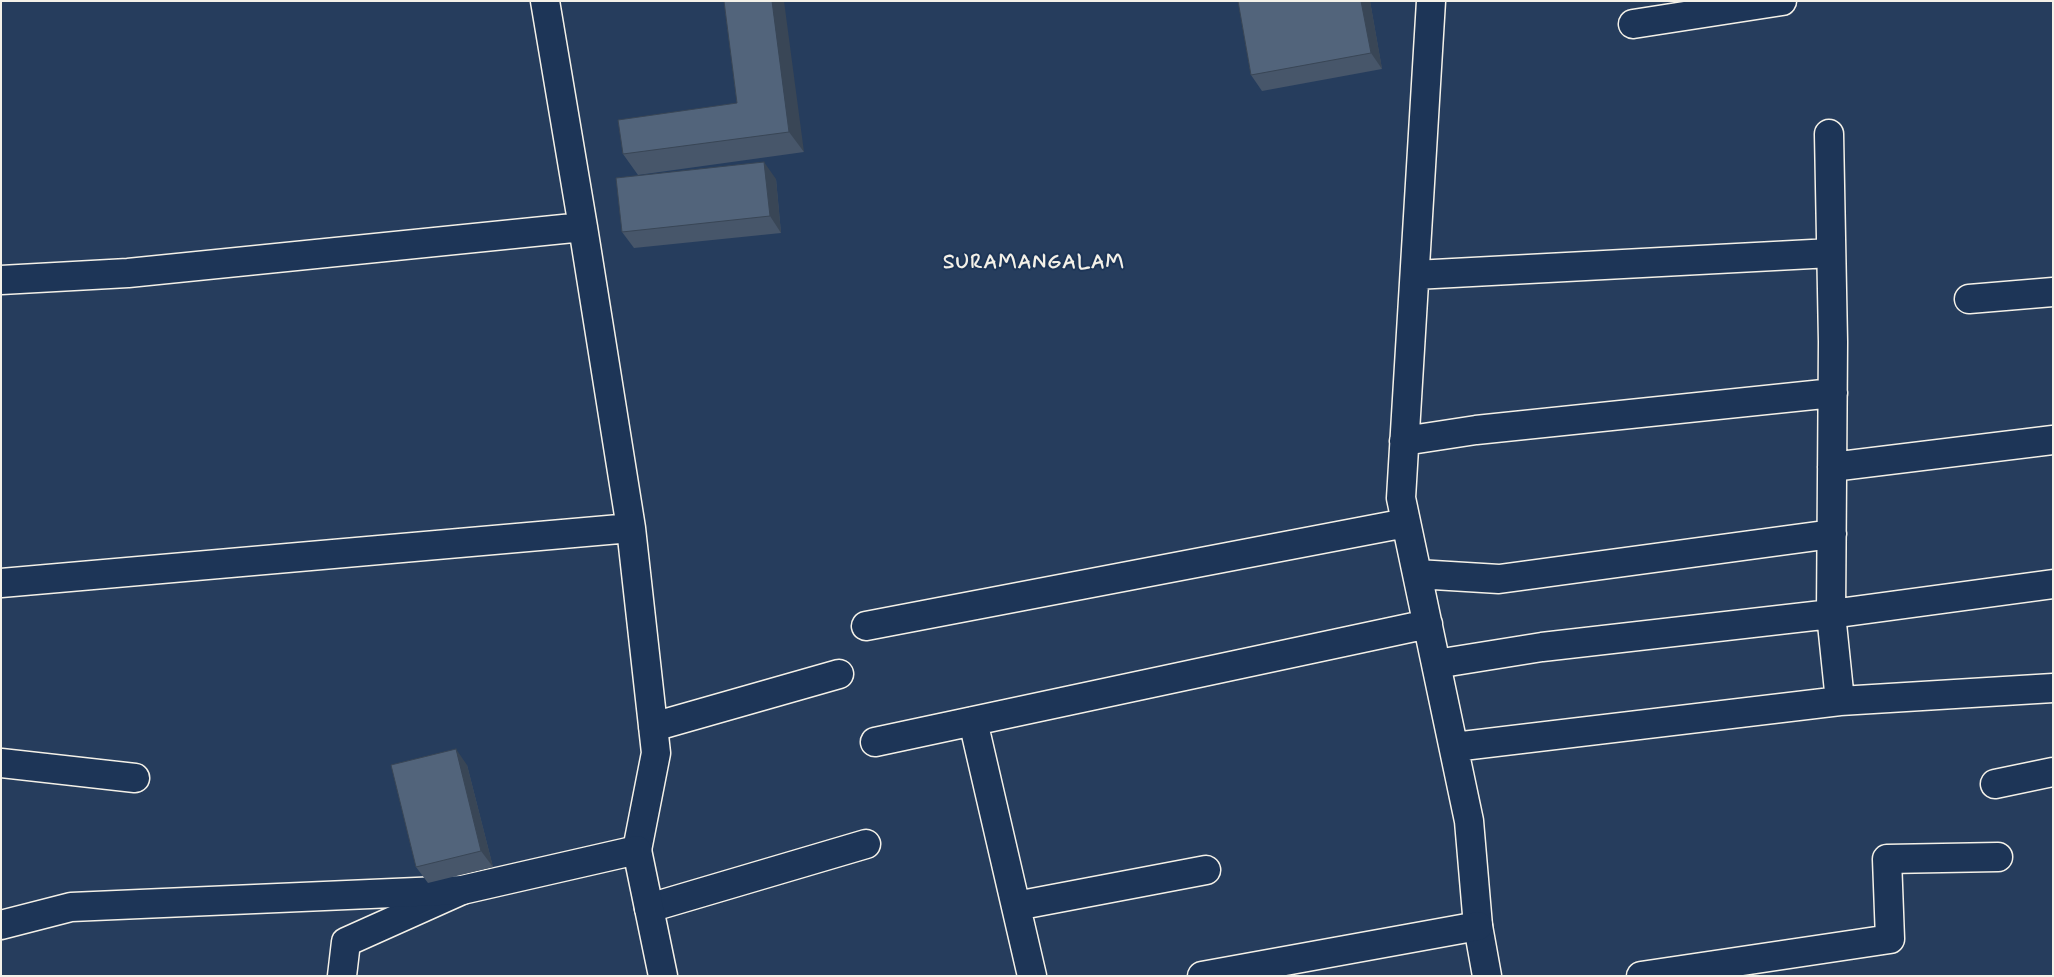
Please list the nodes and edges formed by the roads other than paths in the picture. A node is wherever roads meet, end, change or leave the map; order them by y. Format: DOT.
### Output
graph roads {
  1 [pos="545,1"];
  2 [pos="1432,1"];
  3 [pos="1782,1"];
  4 [pos="1633,24"];
  5 [pos="1829,134"];
  6 [pos="583,228"];
  7 [pos="1831,253"];
  8 [pos="1415,275"];
  9 [pos="1,280"];
  10 [pos="2053,292"];
  11 [pos="1969,299"];
  12 [pos="1833,393"];
  13 [pos="2053,440"];
  14 [pos="1404,441"];
  15 [pos="1832,467"];
  16 [pos="1406,523"];
  17 [pos="631,528"];
  18 [pos="1832,534"];
  19 [pos="1417,574"];
  20 [pos="1,583"];
  21 [pos="2053,584"];
  22 [pos="1831,614"];
  23 [pos="1428,624"];
  24 [pos="866,626"];
  25 [pos="1436,664"];
  26 [pos="839,674"];
  27 [pos="2053,688"];
  28 [pos="1840,701"];
  29 [pos="973,721"];
  30 [pos="653,727"];
  31 [pos="875,742"];
  32 [pos="1454,747"];
  33 [pos="1,763"];
  34 [pos="2053,772"];
  35 [pos="135,778"];
  36 [pos="1995,784"];
  37 [pos="866,844"];
  38 [pos="638,850"];
  39 [pos="1998,857"];
  40 [pos="1206,870"];
  41 [pos="462,890"];
  42 [pos="1016,906"];
  43 [pos="649,908"];
  44 [pos="1,925"];
  45 [pos="1478,926"];
  46 [pos="342,976"];
  47 [pos="663,976"];
  48 [pos="1032,976"];
  49 [pos="1202,976"];
  50 [pos="1487,976"];
  51 [pos="1641,976"];
  1 -- 6 [label="street"];
  2 -- 8 [label="street"];
  3 -- 4 [label="street"];
  5 -- 7 [label="street"];
  6 -- 9 [label="street"];
  6 -- 17 [label="street"];
  7 -- 8 [label="street"];
  7 -- 12 [label="street"];
  8 -- 14 [label="street"];
  10 -- 11 [label="street"];
  12 -- 14 [label="street"];
  12 -- 15 [label="street"];
  13 -- 15 [label="street"];
  14 -- 16 [label="street"];
  15 -- 18 [label="street"];
  16 -- 19 [label="street"];
  16 -- 24 [label="street"];
  17 -- 20 [label="street"];
  17 -- 30 [label="street"];
  18 -- 19 [label="street"];
  18 -- 22 [label="street"];
  19 -- 23 [label="street"];
  21 -- 22 [label="street"];
  22 -- 25 [label="street"];
  22 -- 28 [label="street"];
  23 -- 25 [label="street"];
  23 -- 29 [label="street"];
  25 -- 32 [label="street"];
  26 -- 30 [label="street"];
  27 -- 28 [label="street"];
  28 -- 32 [label="street"];
  29 -- 31 [label="street"];
  29 -- 42 [label="street"];
  30 -- 38 [label="street"];
  32 -- 45 [label="street"];
  33 -- 35 [label="street"];
  34 -- 36 [label="street"];
  37 -- 43 [label="street"];
  38 -- 41 [label="street"];
  38 -- 43 [label="street"];
  39 -- 51 [label="street"];
  40 -- 42 [label="street"];
  41 -- 44 [label="street"];
  41 -- 46 [label="street"];
  42 -- 48 [label="street"];
  43 -- 47 [label="street"];
  45 -- 49 [label="street"];
  45 -- 50 [label="street"];
}
